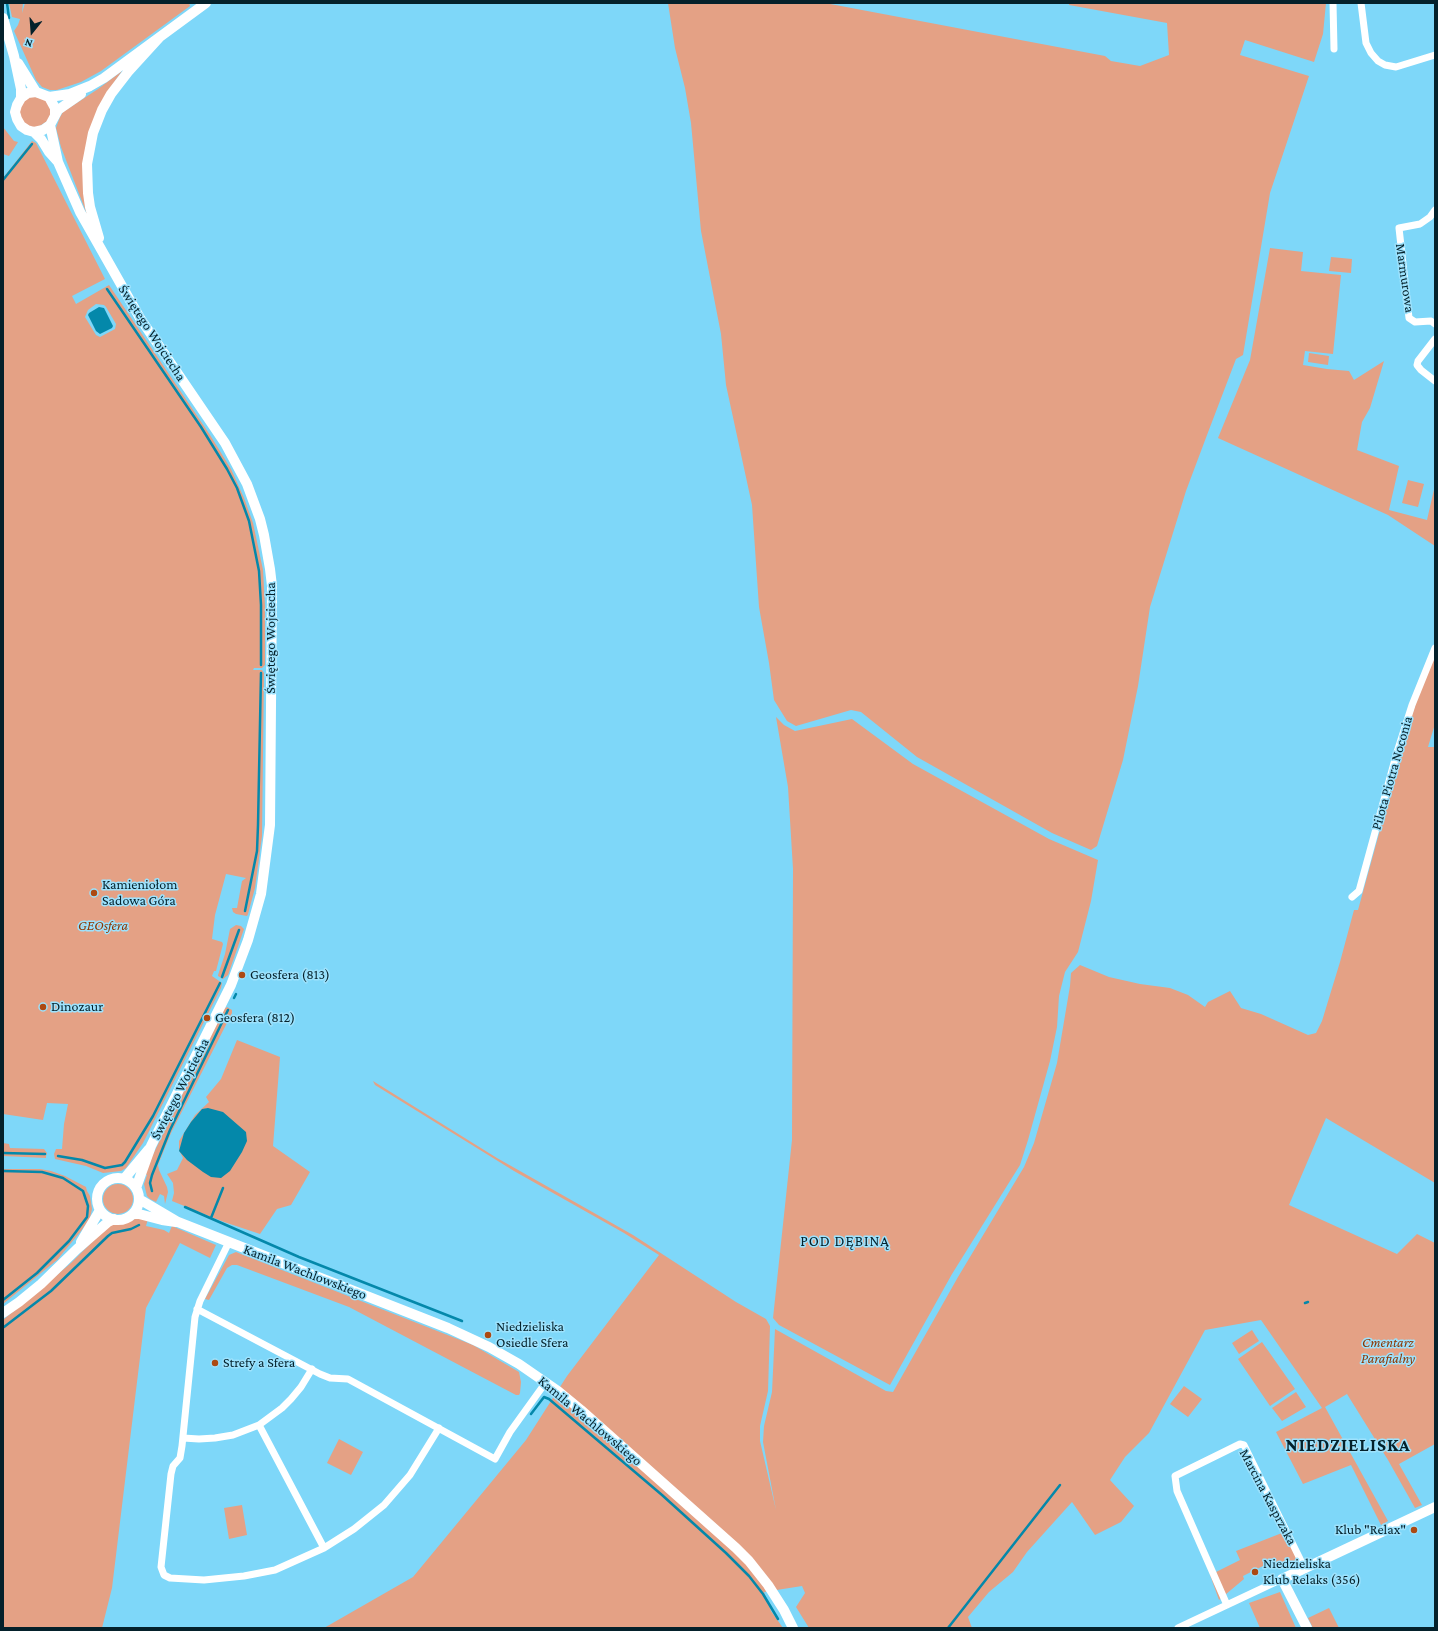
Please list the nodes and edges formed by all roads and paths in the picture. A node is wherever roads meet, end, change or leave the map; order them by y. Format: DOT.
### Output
graph roads {
  1 [pos="206,3"];
  2 [pos="1333,3"];
  3 [pos="1361,3"];
  4 [pos="3,18"];
  5 [pos="159,38"];
  6 [pos="1334,49"];
  7 [pos="1435,55"];
  8 [pos="14,56"];
  9 [pos="90,86"];
  10 [pos="36,92"];
  11 [pos="49,97"];
  12 [pos="21,98"];
  13 [pos="55,114"];
  14 [pos="50,125"];
  15 [pos="34,132"];
  16 [pos="58,162"];
  17 [pos="1435,210"];
  18 [pos="102,251"];
  19 [pos="1435,324"];
  20 [pos="1435,340"];
  21 [pos="1435,381"];
  22 [pos="1435,648"];
  23 [pos="1352,897"];
  24 [pos="151,1146"];
  25 [pos="124,1179"];
  26 [pos="136,1188"];
  27 [pos="139,1199"];
  28 [pos="100,1210"];
  29 [pos="133,1214"];
  30 [pos="114,1219"];
  31 [pos="178,1222"];
  32 [pos="229,1242"];
  33 [pos="77,1248"];
  34 [pos="197,1310"];
  35 [pos="3,1313"];
  36 [pos="312,1369"];
  37 [pos="546,1382"];
  38 [pos="259,1425"];
  39 [pos="439,1428"];
  40 [pos="183,1438"];
  41 [pos="1435,1507"];
  42 [pos="324,1548"];
  43 [pos="1305,1569"];
  44 [pos="1282,1579"];
  45 [pos="1227,1605"];
  46 [pos="793,1628"];
  47 [pos="1178,1628"];
  48 [pos="1307,1628"];
  1 -- 5 [label="street"];
  2 -- 6 [label="street"];
  3 -- 7 [label="street"];
  4 -- 8 [label="street"];
  5 -- 9 [label="street"];
  5 -- 18 [label="street"];
  8 -- 10 [label="street"];
  8 -- 12 [label="street"];
  9 -- 11 [label="street"];
  9 -- 13 [label="street"];
  10 -- 11 [label="street"];
  10 -- 12 [label="street"];
  11 -- 13 [label="street"];
  12 -- 15 [label="street"];
  13 -- 14 [label="street"];
  14 -- 15 [label="street"];
  14 -- 16 [label="street, Świętego Wojciecha"];
  15 -- 16 [label="street, Świętego Wojciecha"];
  16 -- 18 [label="street, Świętego Wojciecha"];
  17 -- 19 [label="street, Marmurowa"];
  18 -- 24 [label="street, Świętego Wojciecha"];
  20 -- 21 [label="street"];
  22 -- 23 [label="street, Pilota Piotra Noconia"];
  24 -- 25 [label="street, Świętego Wojciecha"];
  24 -- 26 [label="street, Świętego Wojciecha"];
  25 -- 26 [label="street"];
  25 -- 28 [label="street"];
  26 -- 27 [label="street"];
  27 -- 29 [label="street"];
  27 -- 31 [label="street, Kamila Wachlowskiego"];
  28 -- 30 [label="street"];
  28 -- 33 [label="street"];
  29 -- 30 [label="street"];
  29 -- 31 [label="street, Kamila Wachlowskiego"];
  30 -- 33 [label="street"];
  31 -- 32 [label="street, Kamila Wachlowskiego"];
  32 -- 34 [label="street"];
  32 -- 37 [label="street, Kamila Wachlowskiego"];
  33 -- 35 [label="street"];
  34 -- 36 [label="street"];
  34 -- 40 [label="street"];
  36 -- 38 [label="street"];
  36 -- 39 [label="street"];
  37 -- 39 [label="street"];
  37 -- 46 [label="street, Kamila Wachlowskiego"];
  38 -- 40 [label="street"];
  38 -- 42 [label="street"];
  39 -- 42 [label="street"];
  40 -- 42 [label="street"];
  41 -- 43 [label="street"];
  43 -- 44 [label="street"];
  43 -- 45 [label="street, Marcina Kasprzaka"];
  44 -- 45 [label="street"];
  44 -- 48 [label="street"];
  45 -- 47 [label="street"];
}
